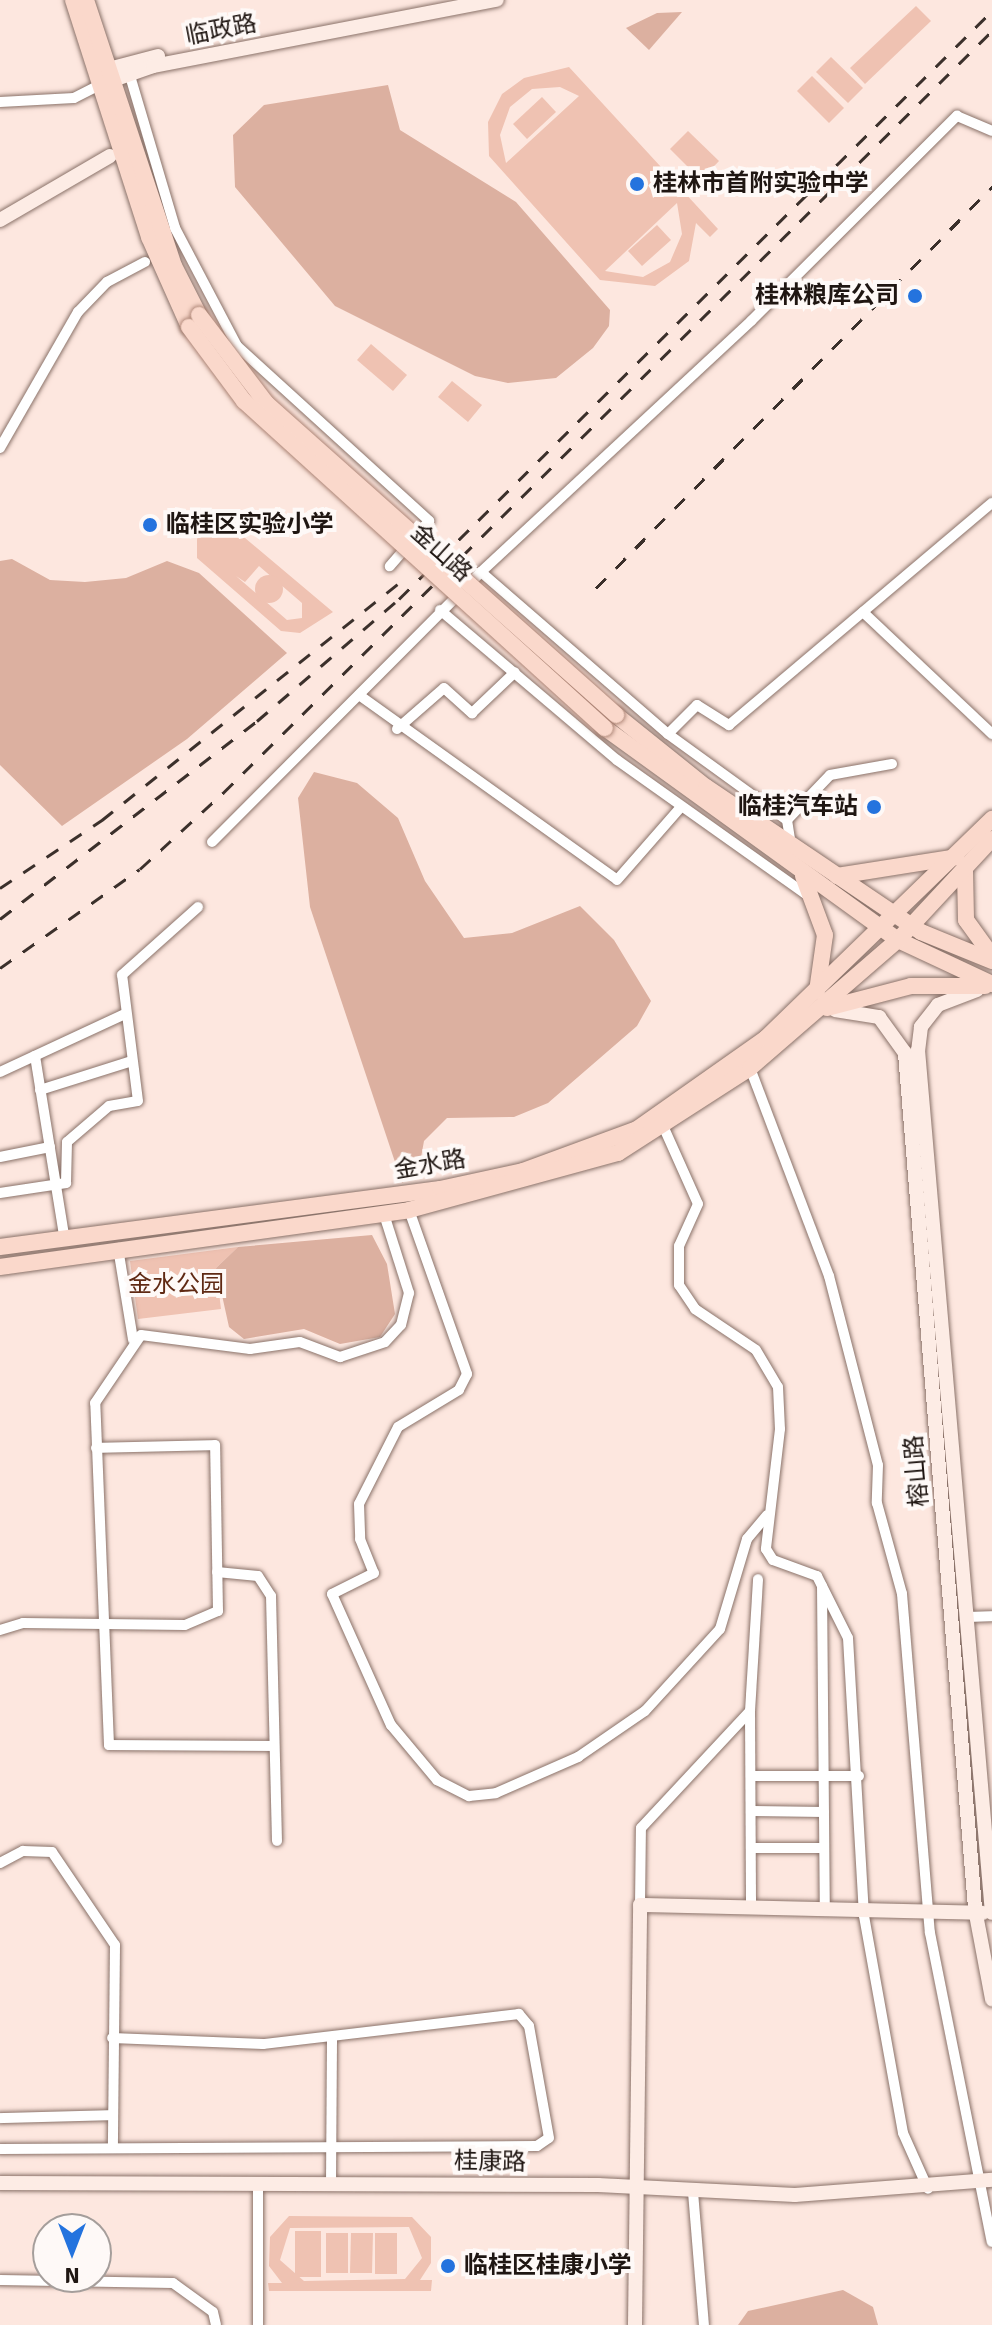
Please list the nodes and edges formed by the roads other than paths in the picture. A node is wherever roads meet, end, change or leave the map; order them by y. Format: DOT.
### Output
graph roads {
  1 [pos="73,0"];
  2 [pos="86,0"];
  3 [pos="445,0"];
  4 [pos="497,0"];
  5 [pos="128,68"];
  6 [pos="102,77"];
  7 [pos="0,102"];
  8 [pos="992,131"];
  9 [pos="110,156"];
  10 [pos="0,220"];
  11 [pos="145,262"];
  12 [pos="0,447"];
  13 [pos="992,503"];
  14 [pos="390,566"];
  15 [pos="481,572"];
  16 [pos="440,610"];
  17 [pos="863,612"];
  18 [pos="515,672"];
  19 [pos="359,695"];
  20 [pos="610,721"];
  21 [pos="397,729"];
  22 [pos="668,734"];
  23 [pos="992,734"];
  24 [pos="892,764"];
  25 [pos="680,808"];
  26 [pos="992,819"];
  27 [pos="787,820"];
  28 [pos="992,839"];
  29 [pos="212,842"];
  30 [pos="791,844"];
  31 [pos="962,863"];
  32 [pos="802,875"];
  33 [pos="837,876"];
  34 [pos="812,899"];
  35 [pos="198,907"];
  36 [pos="905,920"];
  37 [pos="884,929"];
  38 [pos="898,940"];
  39 [pos="992,959"];
  40 [pos="988,984"];
  41 [pos="816,993"];
  42 [pos="125,1014"];
  43 [pos="811,1014"];
  44 [pos="35,1056"];
  45 [pos="132,1061"];
  46 [pos="750,1068"];
  47 [pos="0,1072"];
  48 [pos="40,1090"];
  49 [pos="664,1128"];
  50 [pos="50,1147"];
  51 [pos="0,1157"];
  52 [pos="56,1185"];
  53 [pos="0,1193"];
  54 [pos="409,1210"];
  55 [pos="384,1214"];
  56 [pos="64,1236"];
  57 [pos="0,1247"];
  58 [pos="118,1248"];
  59 [pos="0,1267"];
  60 [pos="133,1340"];
  61 [pos="96,1448"];
  62 [pos="767,1515"];
  63 [pos="217,1572"];
  64 [pos="758,1579"];
  65 [pos="822,1584"];
  66 [pos="992,1616"];
  67 [pos="965,1617"];
  68 [pos="103,1624"];
  69 [pos="0,1630"];
  70 [pos="750,1711"];
  71 [pos="274,1746"];
  72 [pos="754,1776"];
  73 [pos="824,1776"];
  74 [pos="859,1776"];
  75 [pos="753,1811"];
  76 [pos="824,1812"];
  77 [pos="277,1841"];
  78 [pos="753,1848"];
  79 [pos="824,1848"];
  80 [pos="0,1863"];
  81 [pos="990,1890"];
  82 [pos="974,1902"];
  83 [pos="640,1905"];
  84 [pos="751,1907"];
  85 [pos="959,1908"];
  86 [pos="825,1909"];
  87 [pos="864,1909"];
  88 [pos="930,1910"];
  89 [pos="992,1916"];
  90 [pos="979,1928"];
  91 [pos="992,1999"];
  92 [pos="112,2038"];
  93 [pos="332,2039"];
  94 [pos="112,2115"];
  95 [pos="0,2118"];
  96 [pos="331,2142"];
  97 [pos="113,2145"];
  98 [pos="0,2149"];
  99 [pos="986,2182"];
  100 [pos="0,2183"];
  101 [pos="258,2183"];
  102 [pos="331,2183"];
  103 [pos="638,2188"];
  104 [pos="928,2189"];
  105 [pos="693,2192"];
  106 [pos="992,2242"];
  107 [pos="0,2280"];
  108 [pos="216,2325"];
  109 [pos="258,2325"];
  110 [pos="635,2325"];
  111 [pos="704,2325"];
  1 -- 6 [label="main road, 金山路"];
  2 -- 6 [label="main road, 金山路"];
  3 -- 5 [label="main road, 临政路"];
  4 -- 5 [label="main road, 临政路"];
  5 -- 6 [label="main road, 临政路"];
  5 -- 14 [label="street"];
  6 -- 7 [label="street"];
  6 -- 20 [label="main road, 金山路, bridge"];
  8 -- 15 [label="street"];
  9 -- 10 [label="main road"];
  11 -- 12 [label="street"];
  13 -- 17 [label="street"];
  15 -- 16 [label="street"];
  15 -- 22 [label="street"];
  16 -- 18 [label="street"];
  16 -- 19 [label="street"];
  17 -- 22 [label="street"];
  17 -- 23 [label="street"];
  18 -- 21 [label="street"];
  18 -- 25 [label="street"];
  19 -- 21 [label="street"];
  19 -- 29 [label="street"];
  20 -- 30 [label="main road, 金山路"];
  20 -- 32 [label="main road, 金山路"];
  21 -- 25 [label="street"];
  22 -- 27 [label="street"];
  24 -- 27 [label="street"];
  25 -- 34 [label="street"];
  26 -- 31 [label="main road"];
  27 -- 30 [label="street"];
  28 -- 31 [label="main road"];
  30 -- 33 [label="main road, 金山路"];
  31 -- 33 [label="main road"];
  31 -- 36 [label="main road"];
  31 -- 39 [label="main road"];
  32 -- 34 [label="main road"];
  32 -- 37 [label="main road, 金山路"];
  33 -- 36 [label="main road, 金山路"];
  34 -- 41 [label="main road"];
  35 -- 42 [label="street"];
  36 -- 37 [label="main road, 金水路"];
  36 -- 38 [label="main road, 金水路"];
  36 -- 39 [label="main road, 金山路"];
  37 -- 38 [label="main road, 金山路"];
  37 -- 41 [label="main road, 金水路"];
  38 -- 40 [label="main road, 金山路"];
  38 -- 43 [label="main road, 金水路"];
  40 -- 43 [label="main road"];
  40 -- 67 [label="main road, 榕山路"];
  41 -- 56 [label="main road, 金水路"];
  42 -- 44 [label="street"];
  42 -- 45 [label="street"];
  43 -- 46 [label="main road, 金水路"];
  43 -- 82 [label="main road, 榕山路"];
  44 -- 47 [label="street"];
  44 -- 48 [label="street"];
  45 -- 48 [label="street"];
  45 -- 52 [label="street"];
  46 -- 49 [label="main road, 金水路"];
  46 -- 88 [label="street"];
  48 -- 50 [label="street"];
  49 -- 54 [label="main road, 金水路"];
  49 -- 62 [label="street"];
  50 -- 51 [label="street"];
  50 -- 52 [label="street"];
  52 -- 53 [label="street"];
  52 -- 56 [label="street"];
  54 -- 55 [label="main road, 金水路"];
  54 -- 62 [label="street"];
  55 -- 58 [label="main road, 金水路"];
  55 -- 60 [label="street"];
  56 -- 57 [label="main road, 金水路"];
  58 -- 59 [label="main road, 金水路"];
  58 -- 60 [label="street"];
  60 -- 61 [label="street"];
  61 -- 63 [label="street"];
  61 -- 68 [label="street"];
  62 -- 65 [label="street"];
  63 -- 68 [label="street"];
  63 -- 71 [label="street"];
  64 -- 70 [label="street"];
  65 -- 73 [label="street"];
  65 -- 74 [label="street"];
  66 -- 67 [label="street"];
  67 -- 81 [label="main road, 榕山路"];
  68 -- 69 [label="street"];
  68 -- 71 [label="street"];
  70 -- 72 [label="street"];
  70 -- 83 [label="street"];
  71 -- 77 [label="street"];
  72 -- 73 [label="street"];
  72 -- 75 [label="street"];
  73 -- 74 [label="street"];
  73 -- 76 [label="street"];
  74 -- 87 [label="street"];
  75 -- 76 [label="street"];
  75 -- 78 [label="street"];
  76 -- 79 [label="street"];
  78 -- 79 [label="street"];
  78 -- 84 [label="street"];
  79 -- 86 [label="street"];
  80 -- 92 [label="street"];
  81 -- 89 [label="main road, 榕山路"];
  82 -- 85 [label="main road"];
  82 -- 89 [label="main road"];
  82 -- 90 [label="main road, 榕山路"];
  83 -- 84 [label="main road"];
  83 -- 103 [label="main road"];
  84 -- 86 [label="main road"];
  85 -- 88 [label="main road"];
  85 -- 90 [label="main road"];
  86 -- 87 [label="main road"];
  87 -- 88 [label="main road"];
  87 -- 104 [label="street"];
  88 -- 99 [label="street"];
  90 -- 91 [label="main road, 榕山路"];
  92 -- 93 [label="street"];
  92 -- 94 [label="street"];
  93 -- 96 [label="street"];
  93 -- 96 [label="street"];
  94 -- 95 [label="street"];
  94 -- 97 [label="street"];
  96 -- 97 [label="street"];
  96 -- 102 [label="street"];
  97 -- 98 [label="street"];
  99 -- 104 [label="main road, 桂康路"];
  99 -- 106 [label="street"];
  100 -- 101 [label="main road, 桂康路"];
  101 -- 102 [label="main road, 桂康路"];
  101 -- 109 [label="street"];
  102 -- 103 [label="main road, 桂康路"];
  103 -- 105 [label="main road, 桂康路"];
  103 -- 110 [label="main road"];
  104 -- 105 [label="main road, 桂康路"];
  105 -- 111 [label="street"];
  107 -- 108 [label="street"];
}
